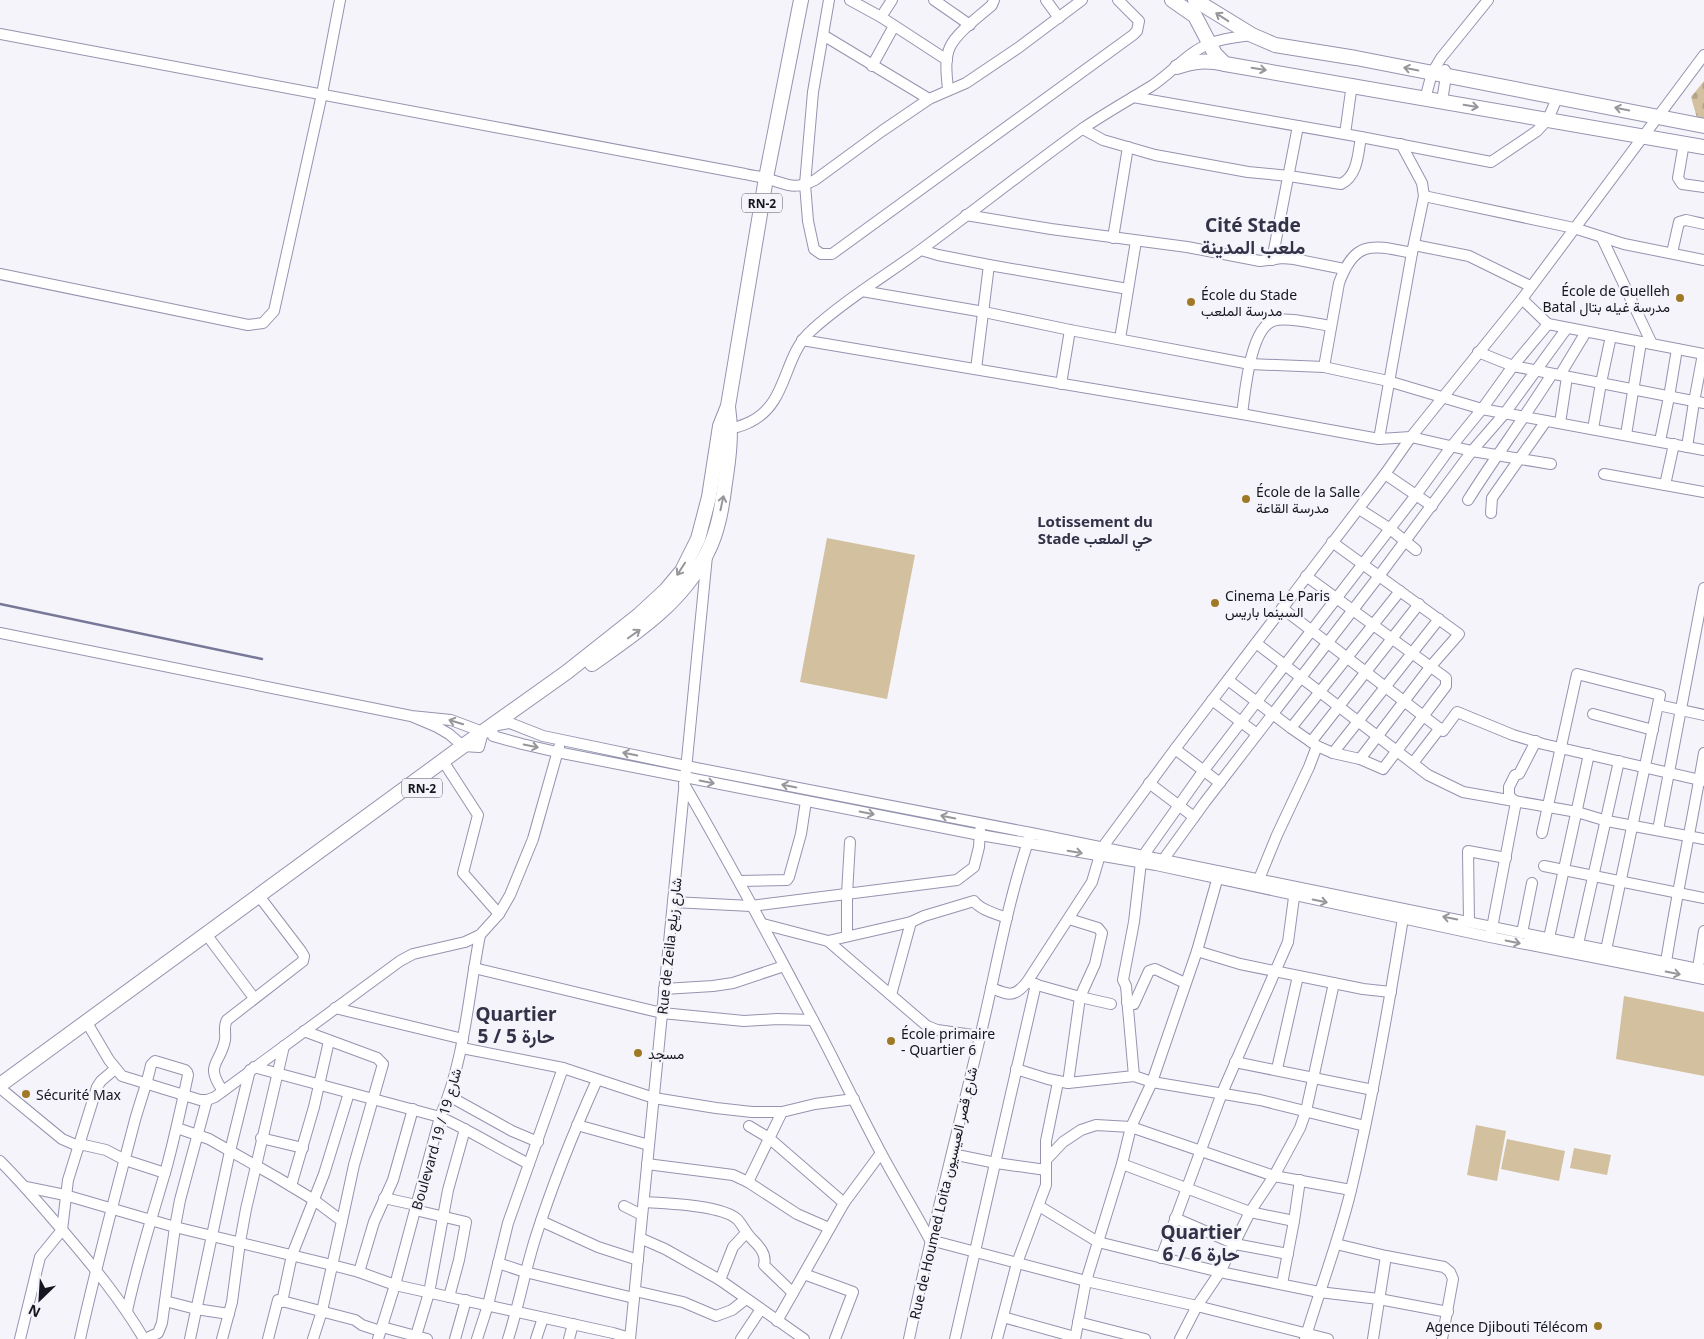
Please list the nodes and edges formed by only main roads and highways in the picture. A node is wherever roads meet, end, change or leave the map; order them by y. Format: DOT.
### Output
graph roads {
  1 [pos="801,0"];
  2 [pos="1172,0"];
  3 [pos="1198,1"];
  4 [pos="1225,64"];
  5 [pos="1177,67"];
  6 [pos="1704,126"];
  7 [pos="1704,147"];
  8 [pos="726,427"];
  9 [pos="489,731"];
  10 [pos="446,765"];
  11 [pos="1,1090"];
  1 -- 8 [label="main road, RN-2"];
  2 -- 4 [label="main road"];
  6 -- 3 [label="main road, one-way"];
  4 -- 5 [label="main road"];
  4 -- 7 [label="main road, one-way"];
  8 -- 9 [label="main road, RN-2, one-way"];
  9 -- 8 [label="main road, RN-2, one-way"];
  9 -- 10 [label="main road, RN-2"];
  9 -- 10 [label="main road, RN-2"];
  10 -- 11 [label="main road, RN-2"];
}
